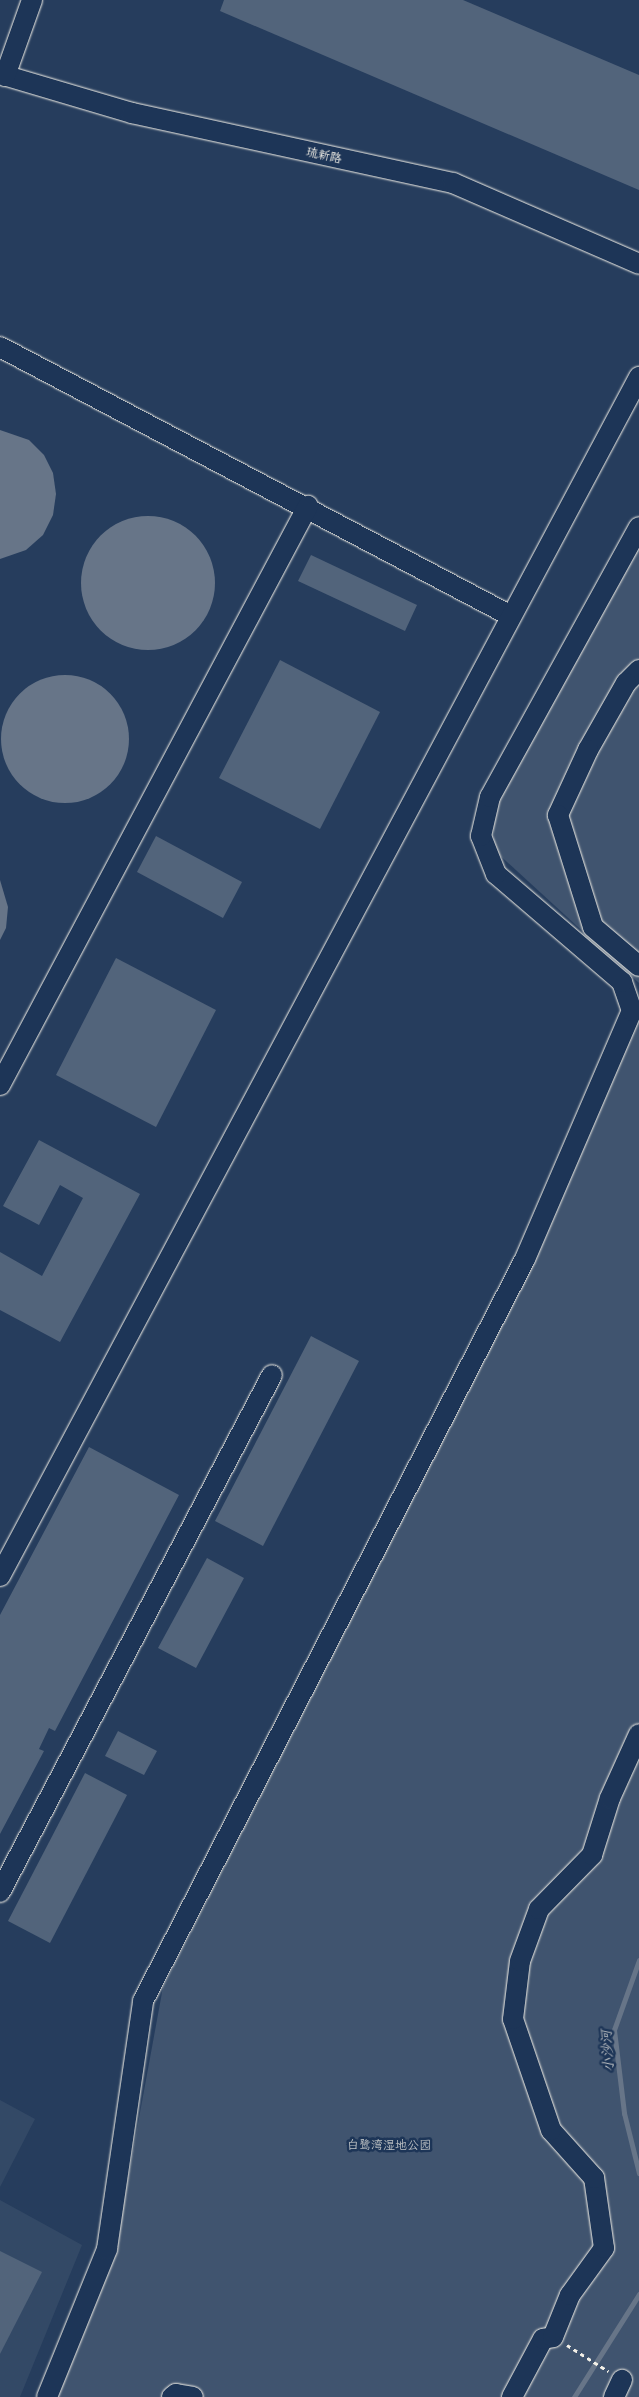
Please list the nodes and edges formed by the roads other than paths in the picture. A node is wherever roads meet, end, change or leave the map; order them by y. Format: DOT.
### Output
graph roads {
  1 [pos="32,0"];
  2 [pos="2,75"];
  3 [pos="639,264"];
  4 [pos="0,346"];
  5 [pos="639,377"];
  6 [pos="308,506"];
  7 [pos="639,527"];
  8 [pos="511,616"];
  9 [pos="639,670"];
  10 [pos="639,966"];
  11 [pos="0,1085"];
  12 [pos="272,1375"];
  13 [pos="0,1576"];
  14 [pos="639,1734"];
  15 [pos="0,1892"];
  16 [pos="47,2397"];
  17 [pos="172,2397"];
  18 [pos="193,2397"];
  19 [pos="512,2397"];
  1 -- 2 [label="street"];
  2 -- 3 [label="street, 琉新路"];
  4 -- 6 [label="street"];
  5 -- 8 [label="street"];
  6 -- 8 [label="street"];
  6 -- 11 [label="street"];
  7 -- 16 [label="street"];
  8 -- 13 [label="street"];
  9 -- 10 [label="street"];
  12 -- 15 [label="street"];
  14 -- 19 [label="street"];
  17 -- 18 [label="street"];
}
